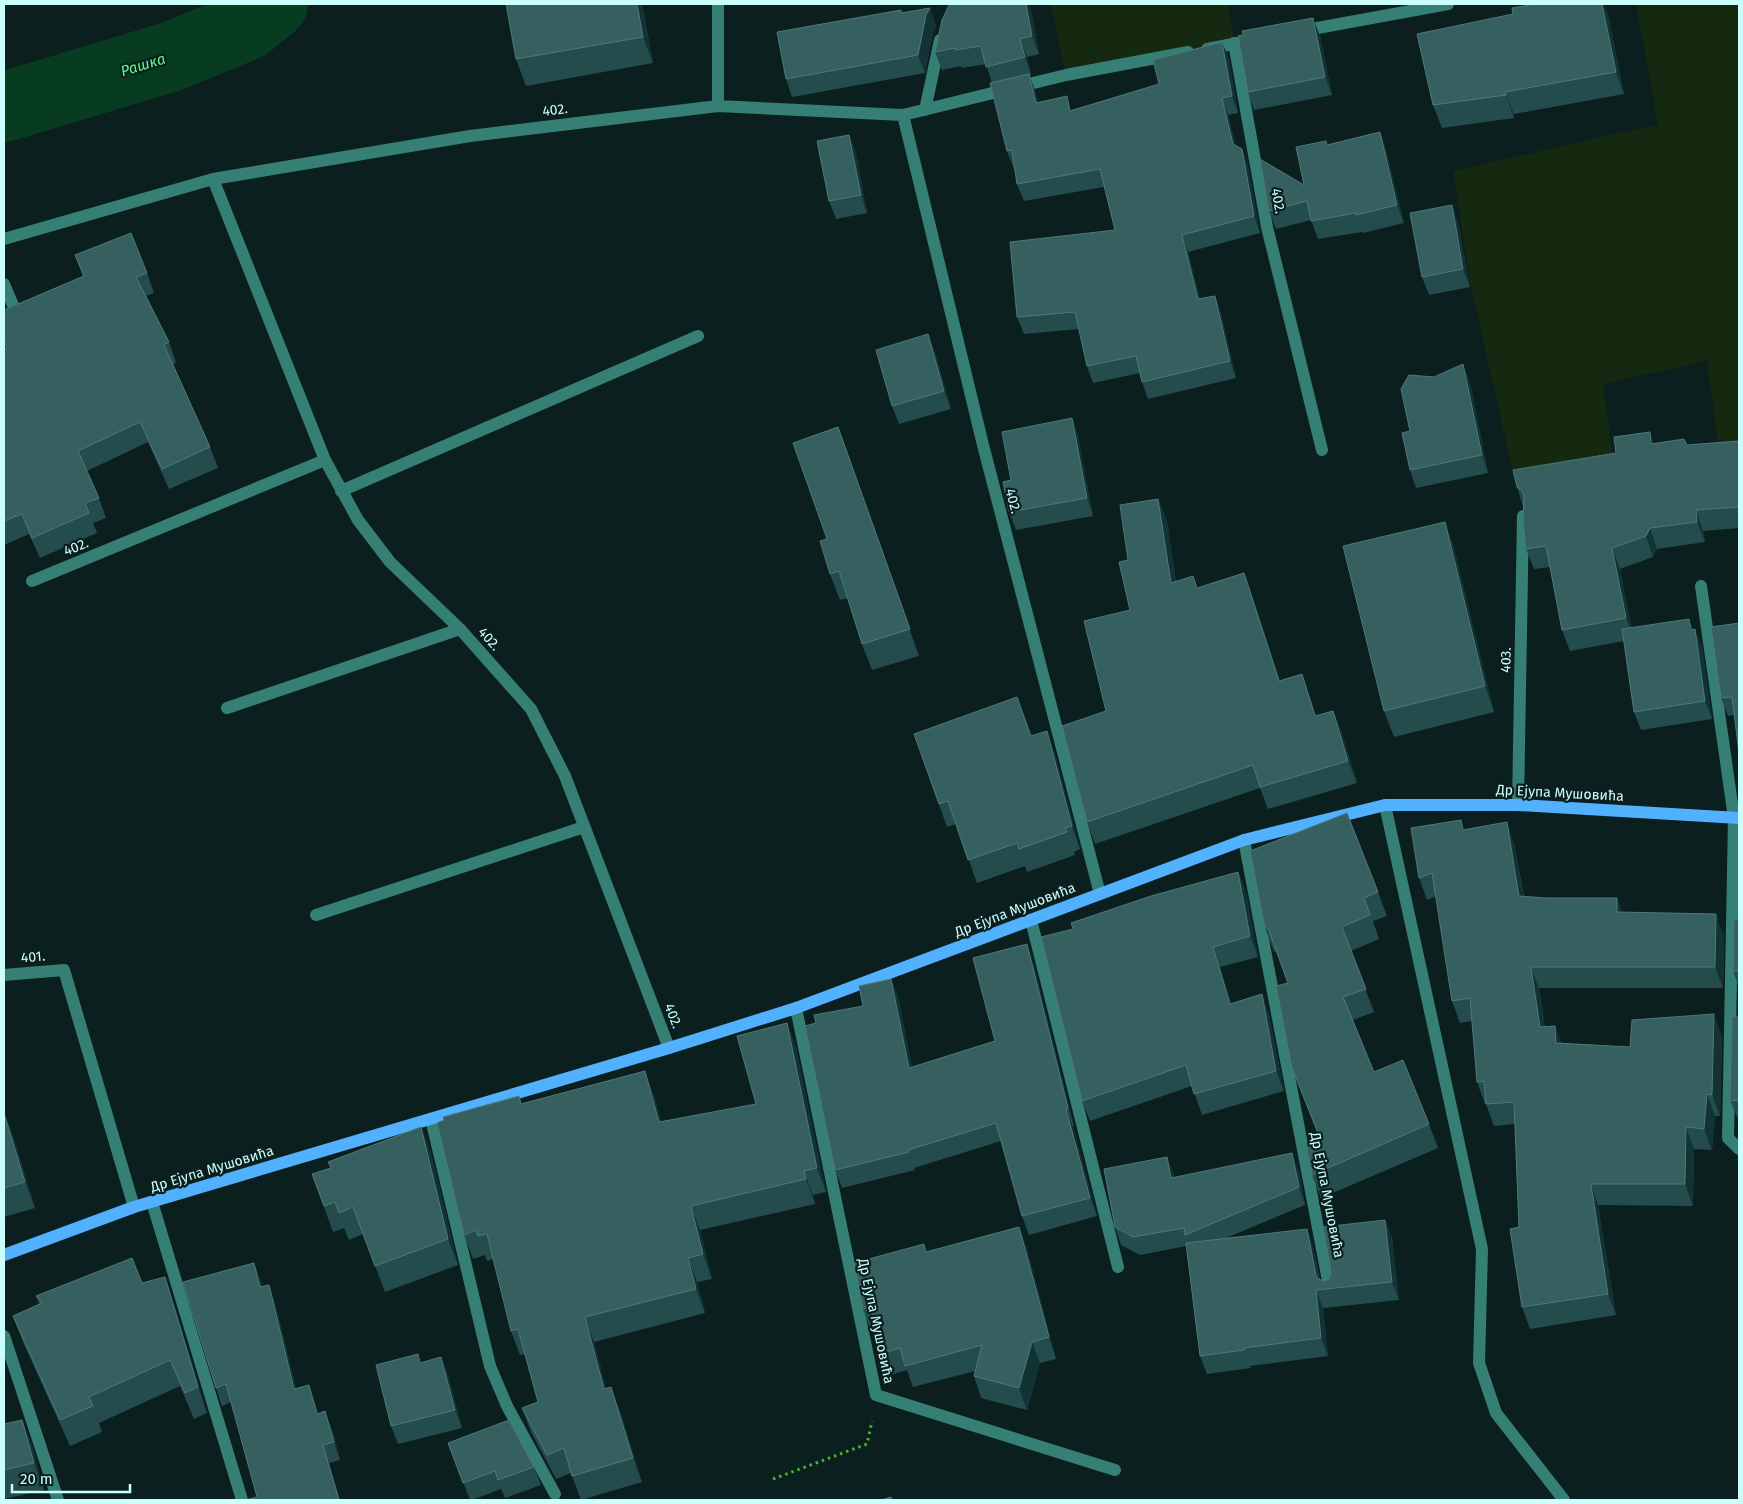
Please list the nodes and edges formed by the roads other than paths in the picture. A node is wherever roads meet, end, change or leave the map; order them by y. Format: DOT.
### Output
graph roads {
  1 [pos="718,4"];
  2 [pos="1448,4"];
  3 [pos="944,28"];
  4 [pos="1293,33"];
  5 [pos="1264,38"];
  6 [pos="1234,43"];
  7 [pos="718,106"];
  8 [pos="925,110"];
  9 [pos="903,115"];
  10 [pos="213,179"];
  11 [pos="4,239"];
  12 [pos="4,284"];
  13 [pos="18,317"];
  14 [pos="698,336"];
  15 [pos="1322,450"];
  16 [pos="326,460"];
  17 [pos="341,491"];
  18 [pos="1523,516"];
  19 [pos="32,581"];
  20 [pos="1701,586"];
  21 [pos="460,629"];
  22 [pos="227,708"];
  23 [pos="1385,804"];
  24 [pos="1518,805"];
  25 [pos="1736,818"];
  26 [pos="584,826"];
  27 [pos="1244,840"];
  28 [pos="1100,894"];
  29 [pos="316,915"];
  30 [pos="1031,920"];
  31 [pos="4,975"];
  32 [pos="796,1008"];
  33 [pos="670,1048"];
  34 [pos="431,1119"];
  35 [pos="1739,1149"];
  36 [pos="152,1202"];
  37 [pos="134,1207"];
  38 [pos="4,1255"];
  39 [pos="1118,1268"];
  40 [pos="1330,1291"];
  41 [pos="4,1336"];
  42 [pos="1114,1470"];
  43 [pos="555,1494"];
  44 [pos="58,1500"];
  45 [pos="242,1500"];
  46 [pos="1564,1500"];
  1 -- 7 [label="street"];
  2 -- 4 [label="street"];
  3 -- 8 [label="street"];
  5 -- 6 [label="street, 402."];
  6 -- 8 [label="street, 402."];
  6 -- 15 [label="street, 402."];
  7 -- 9 [label="street, 402."];
  7 -- 10 [label="street, 402."];
  8 -- 9 [label="street, 402."];
  9 -- 28 [label="street, 402."];
  10 -- 11 [label="street, 402."];
  10 -- 16 [label="street, 402."];
  12 -- 13 [label="street"];
  14 -- 17 [label="street"];
  16 -- 17 [label="street, 402."];
  16 -- 19 [label="street, 402."];
  17 -- 21 [label="street, 402."];
  18 -- 24 [label="street, 403."];
  20 -- 25 [label="street"];
  21 -- 22 [label="street"];
  21 -- 26 [label="street, 402."];
  23 -- 24 [label="main road, Др Ејупа Мушовића"];
  23 -- 27 [label="main road, Др Ејупа Мушовића"];
  23 -- 46 [label="street"];
  24 -- 25 [label="main road, Др Ејупа Мушовића"];
  25 -- 35 [label="street"];
  26 -- 29 [label="street"];
  26 -- 33 [label="street, 402."];
  27 -- 28 [label="main road, Др Ејупа Мушовића"];
  27 -- 40 [label="street, Др Ејупа Мушовића"];
  28 -- 30 [label="main road, Др Ејупа Мушовића"];
  30 -- 32 [label="main road, Др Ејупа Мушовића"];
  30 -- 39 [label="street"];
  31 -- 37 [label="street, 401."];
  32 -- 33 [label="main road, Др Ејупа Мушовића"];
  32 -- 42 [label="street, Др Ејупа Мушовића"];
  33 -- 34 [label="main road, Др Ејупа Мушовића"];
  34 -- 36 [label="main road, Др Ејупа Мушовића"];
  34 -- 43 [label="street"];
  36 -- 37 [label="main road, Др Ејупа Мушовића"];
  36 -- 45 [label="street"];
  37 -- 38 [label="main road, Др Ејупа Мушовића"];
  41 -- 44 [label="street"];
}
